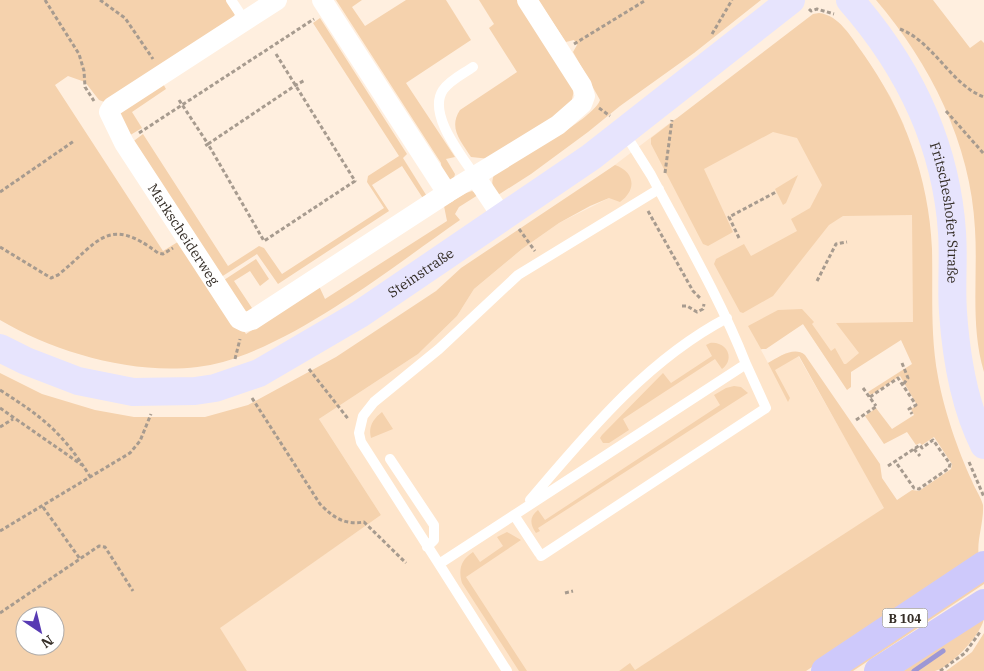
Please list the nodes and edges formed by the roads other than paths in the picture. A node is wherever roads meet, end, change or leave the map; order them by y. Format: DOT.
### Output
graph roads {
  1 [pos="231,0"];
  2 [pos="277,0"];
  3 [pos="527,0"];
  4 [pos="799,3"];
  5 [pos="325,4"];
  6 [pos="844,8"];
  7 [pos="245,21"];
  8 [pos="473,66"];
  9 [pos="624,132"];
  10 [pos="475,176"];
  11 [pos="659,189"];
  12 [pos="447,193"];
  13 [pos="510,222"];
  14 [pos="727,318"];
  15 [pos="0,348"];
  16 [pos="746,364"];
  17 [pos="975,449"];
  18 [pos="390,459"];
  19 [pos="518,512"];
  20 [pos="427,548"];
  21 [pos="439,564"];
  22 [pos="984,565"];
  23 [pos="984,603"];
  24 [pos="507,671"];
  25 [pos="825,671"];
  26 [pos="878,671"];
  1 -- 7 [label="lane"];
  2 -- 7 [label="street"];
  3 -- 10 [label="street"];
  4 -- 9 [label="street, Steinstraße"];
  5 -- 12 [label="street"];
  6 -- 17 [label="street, Fritscheshofer Straße"];
  7 -- 12 [label="street, Markscheiderweg"];
  8 -- 10 [label="lane"];
  9 -- 11 [label="lane"];
  9 -- 13 [label="street, Steinstraße"];
  10 -- 12 [label="street"];
  10 -- 13 [label="street"];
  11 -- 14 [label="lane"];
  11 -- 20 [label="lane"];
  13 -- 15 [label="street, Steinstraße"];
  14 -- 16 [label="lane"];
  14 -- 19 [label="lane"];
  16 -- 19 [label="lane"];
  16 -- 19 [label="lane"];
  18 -- 20 [label="lane"];
  19 -- 21 [label="lane"];
  20 -- 21 [label="lane"];
  21 -- 24 [label="lane"];
  22 -- 25 [label="main road, B 104"];
  23 -- 26 [label="main road, B 104"];
}
